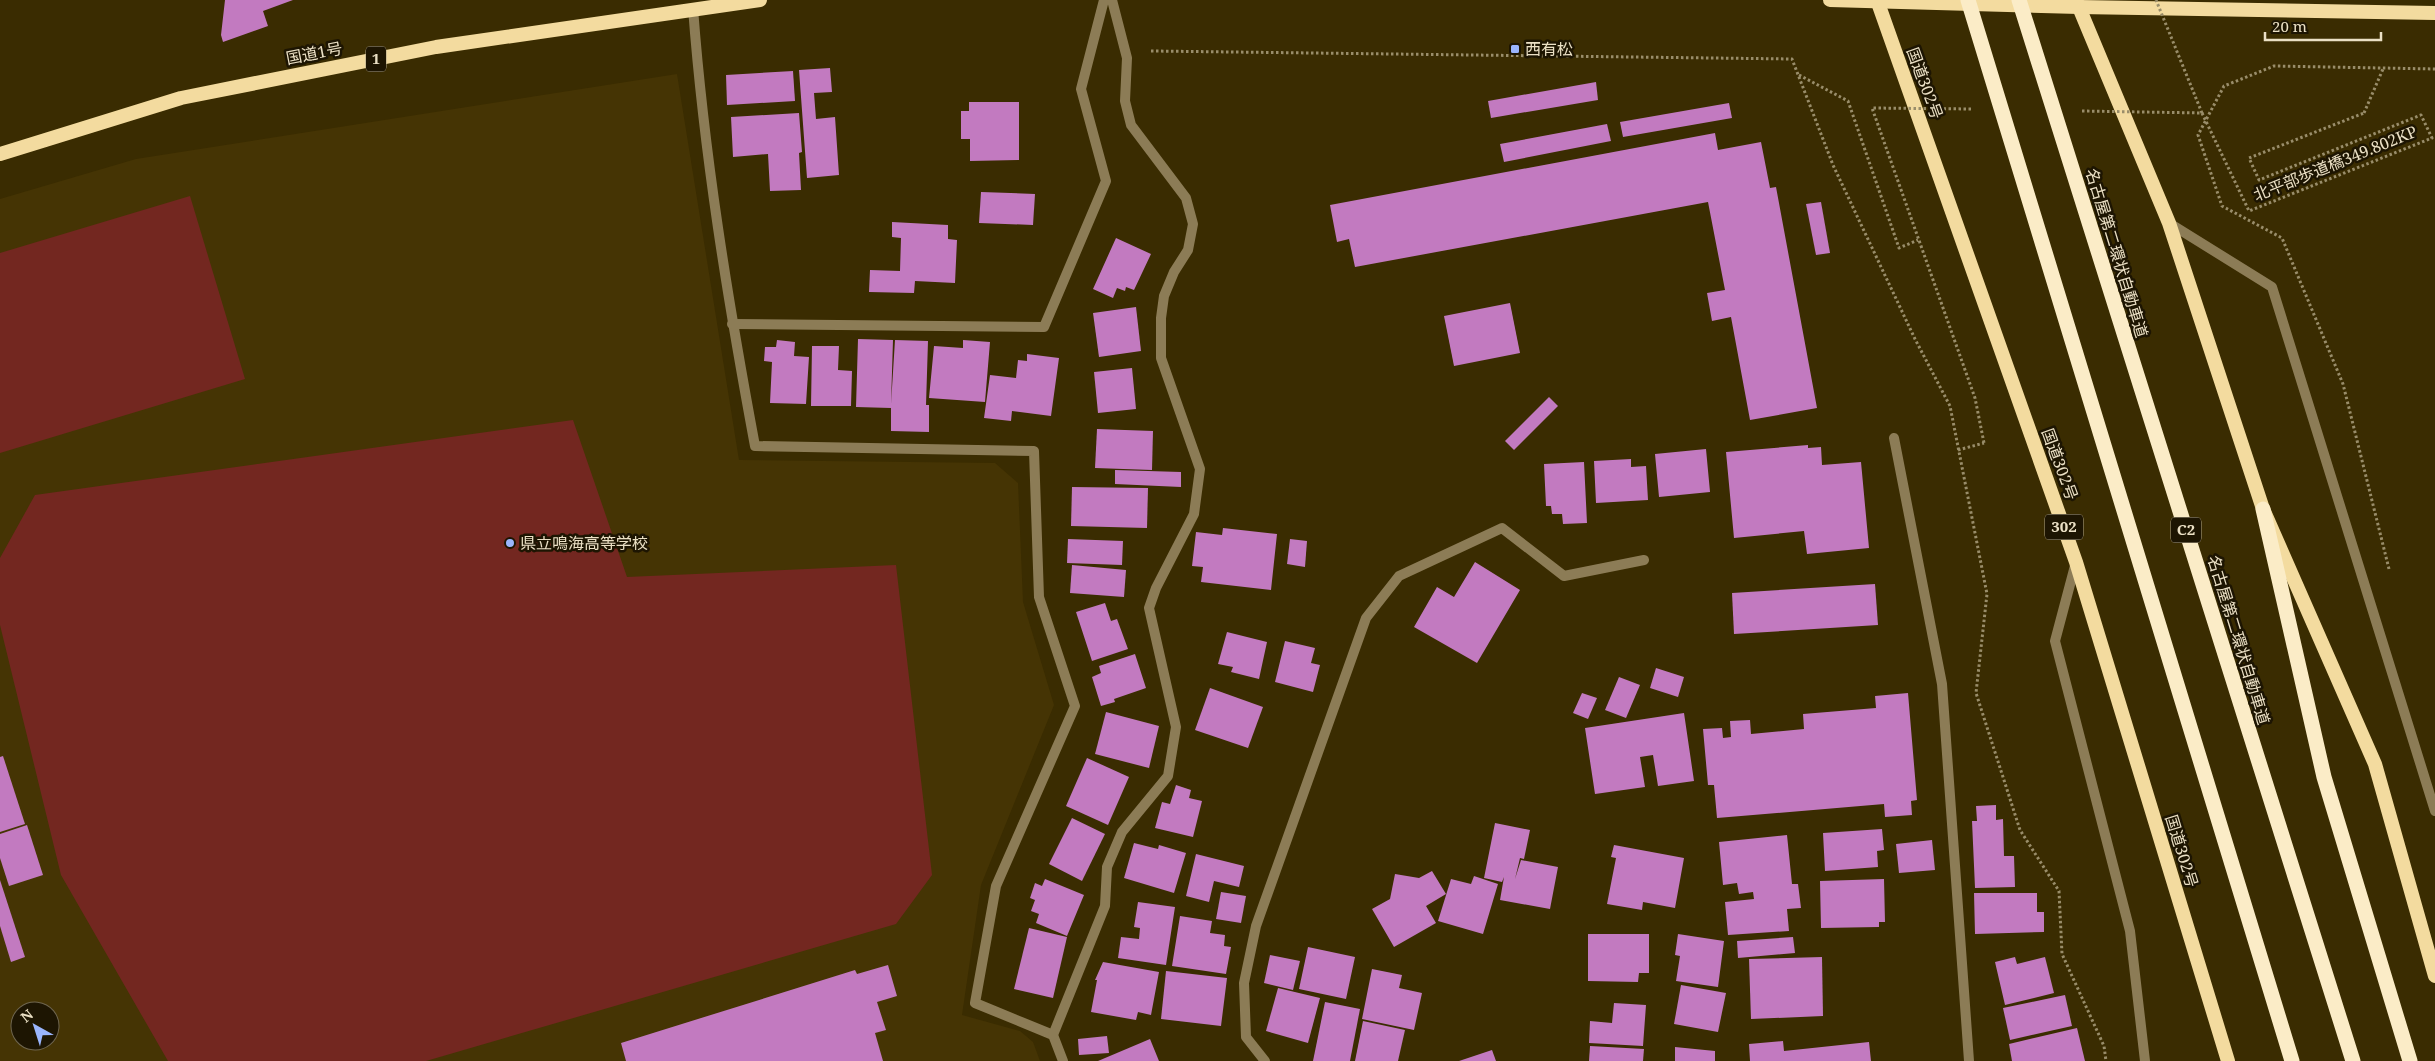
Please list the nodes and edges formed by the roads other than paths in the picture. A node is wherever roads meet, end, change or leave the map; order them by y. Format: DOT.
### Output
graph roads {
  1 [pos="760,0"];
  2 [pos="1104,0"];
  3 [pos="1112,0"];
  4 [pos="1830,0"];
  5 [pos="1877,0"];
  6 [pos="1968,0"];
  7 [pos="2019,0"];
  8 [pos="2077,4"];
  9 [pos="693,8"];
  10 [pos="2435,13"];
  11 [pos="0,154"];
  12 [pos="2169,223"];
  13 [pos="732,324"];
  14 [pos="1894,438"];
  15 [pos="2263,509"];
  16 [pos="1644,560"];
  17 [pos="2076,562"];
  18 [pos="2435,811"];
  19 [pos="2435,976"];
  20 [pos="1053,1035"];
  21 [pos="1063,1061"];
  22 [pos="1265,1061"];
  23 [pos="1969,1061"];
  24 [pos="2145,1061"];
  25 [pos="2228,1061"];
  26 [pos="2292,1061"];
  27 [pos="2353,1061"];
  28 [pos="2410,1061"];
  1 -- 9 [label="highway, 国道1号 / 1"];
  2 -- 13 [label="street"];
  3 -- 20 [label="street"];
  4 -- 5 [label="highway"];
  5 -- 8 [label="highway"];
  5 -- 17 [label="highway, 国道302号 / 302"];
  6 -- 26 [label="highway, bridge"];
  7 -- 27 [label="highway, 名古屋第二環状自動車道 / C2, bridge"];
  8 -- 10 [label="highway"];
  8 -- 12 [label="highway"];
  9 -- 11 [label="highway, 国道1号 / 1"];
  9 -- 13 [label="street"];
  12 -- 15 [label="highway"];
  12 -- 18 [label="street"];
  13 -- 20 [label="street"];
  14 -- 23 [label="street"];
  15 -- 19 [label="highway"];
  15 -- 28 [label="highway"];
  16 -- 22 [label="street"];
  17 -- 24 [label="street"];
  17 -- 25 [label="highway, 国道302号 / 302"];
  20 -- 21 [label="street"];
}
